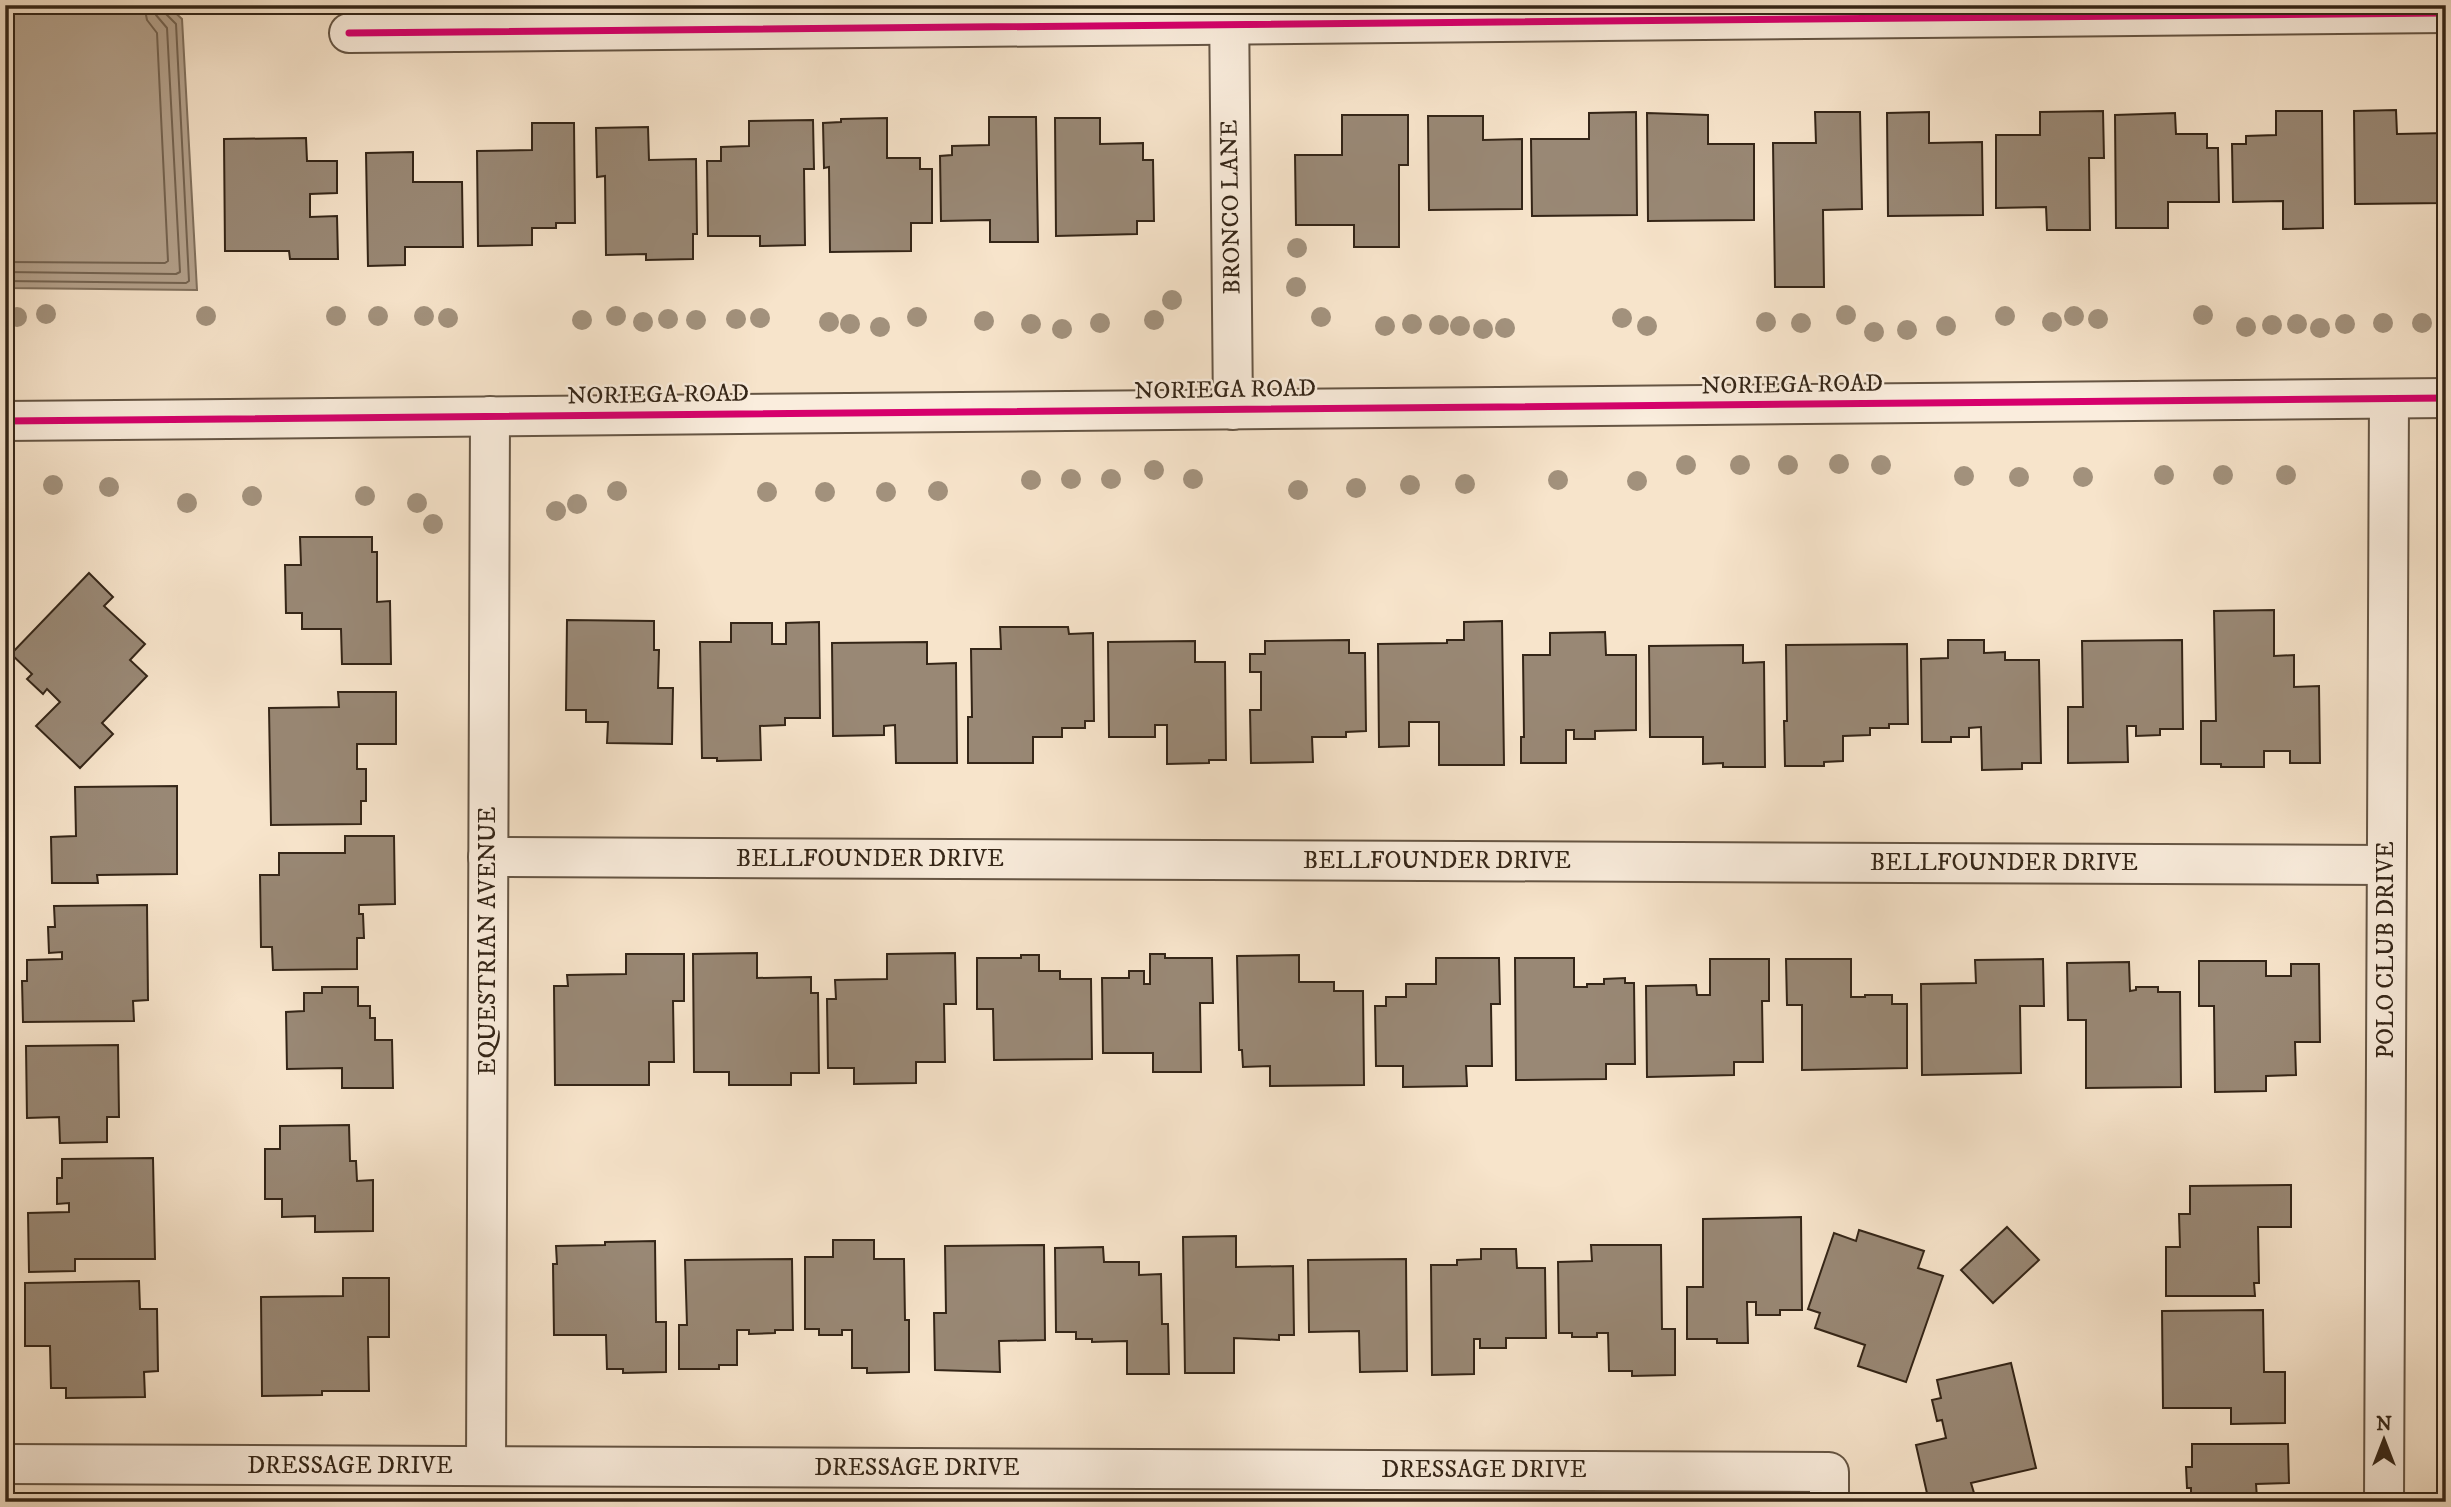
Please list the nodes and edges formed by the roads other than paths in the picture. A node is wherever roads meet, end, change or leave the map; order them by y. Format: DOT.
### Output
graph roads {
  1 [pos="2170,10"];
  2 [pos="2446,13"];
  3 [pos="1229,15"];
  4 [pos="349,33"];
  5 [pos="2446,398"];
  6 [pos="2389,399"];
  7 [pos="1233,410"];
  8 [pos="490,416"];
  9 [pos="5,421"];
  10 [pos="488,857"];
  11 [pos="2386,865"];
  12 [pos="5,1464"];
  13 [pos="486,1466"];
  14 [pos="1829,1487"];
  15 [pos="2384,1502"];
  1 -- 2 [label="street"];
  1 -- 3 [label="street"];
  3 -- 4 [label="street"];
  3 -- 7 [label="street, BRONCO LANE"];
  5 -- 6 [label="street, NORIEGA ROAD"];
  6 -- 7 [label="street, NORIEGA ROAD"];
  6 -- 11 [label="street, POLO CLUB DRIVE"];
  7 -- 8 [label="street, NORIEGA ROAD"];
  8 -- 9 [label="street, NORIEGA ROAD"];
  8 -- 10 [label="street, EQUESTRIAN AVENUE"];
  10 -- 11 [label="street, BELLFOUNDER DRIVE"];
  10 -- 13 [label="street, EQUESTRIAN AVENUE"];
  11 -- 15 [label="street, POLO CLUB DRIVE"];
  12 -- 13 [label="street, DRESSAGE DRIVE"];
  13 -- 14 [label="street, DRESSAGE DRIVE"];
}
